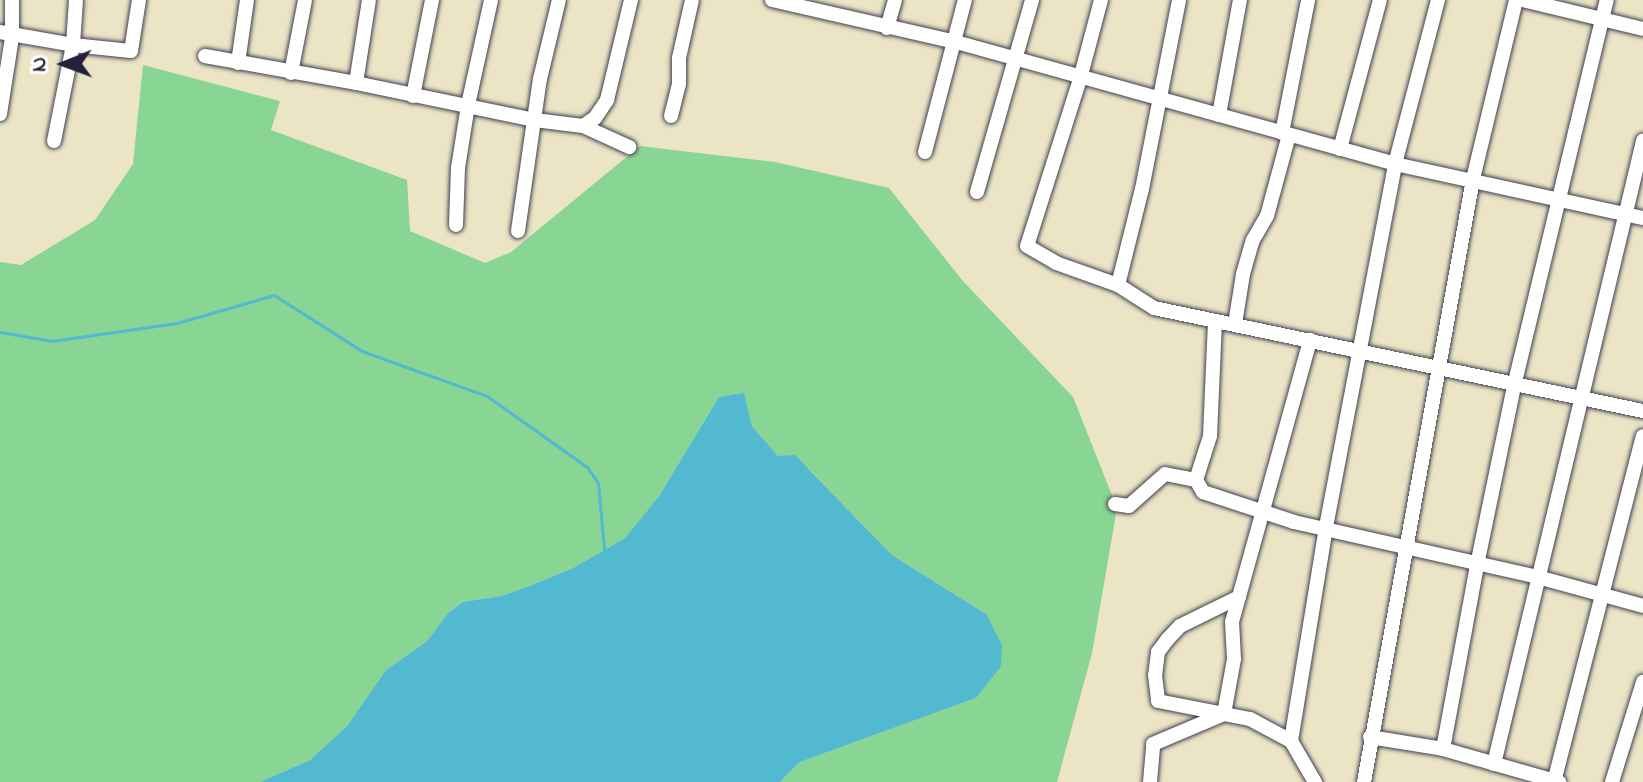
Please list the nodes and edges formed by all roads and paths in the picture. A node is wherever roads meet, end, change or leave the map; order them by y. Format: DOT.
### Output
graph roads {
  1 [pos="12,0"];
  2 [pos="76,0"];
  3 [pos="139,0"];
  4 [pos="247,0"];
  5 [pos="305,0"];
  6 [pos="369,0"];
  7 [pos="432,0"];
  8 [pos="491,0"];
  9 [pos="559,0"];
  10 [pos="631,0"];
  11 [pos="692,0"];
  12 [pos="772,0"];
  13 [pos="895,0"];
  14 [pos="965,0"];
  15 [pos="1032,0"];
  16 [pos="1101,0"];
  17 [pos="1179,0"];
  18 [pos="1240,0"];
  19 [pos="1308,0"];
  20 [pos="1380,0"];
  21 [pos="1438,0"];
  22 [pos="1516,0"];
  23 [pos="1523,0"];
  24 [pos="1607,0"];
  25 [pos="820,5"];
  26 [pos="1602,19"];
  27 [pos="887,28"];
  28 [pos="1643,29"];
  29 [pos="6,35"];
  30 [pos="956,42"];
  31 [pos="73,45"];
  32 [pos="205,56"];
  33 [pos="1016,60"];
  34 [pos="238,63"];
  35 [pos="291,73"];
  36 [pos="1080,79"];
  37 [pos="356,83"];
  38 [pos="413,96"];
  39 [pos="1157,100"];
  40 [pos="468,105"];
  41 [pos="0,114"];
  42 [pos="1219,115"];
  43 [pos="671,116"];
  44 [pos="535,120"];
  45 [pos="583,126"];
  46 [pos="1286,134"];
  47 [pos="54,141"];
  48 [pos="1643,141"];
  49 [pos="629,147"];
  50 [pos="1340,149"];
  51 [pos="925,152"];
  52 [pos="1395,164"];
  53 [pos="1473,179"];
  54 [pos="977,192"];
  55 [pos="1557,197"];
  56 [pos="1627,214"];
  57 [pos="1643,218"];
  58 [pos="456,225"];
  59 [pos="518,231"];
  60 [pos="1118,285"];
  61 [pos="1215,321"];
  62 [pos="1235,324"];
  63 [pos="1310,340"];
  64 [pos="1361,352"];
  65 [pos="1437,365"];
  66 [pos="1515,382"];
  67 [pos="1582,397"];
  68 [pos="1643,411"];
  69 [pos="1643,436"];
  70 [pos="1196,480"];
  71 [pos="1115,504"];
  72 [pos="1263,512"];
  73 [pos="1326,527"];
  74 [pos="1406,548"];
  75 [pos="1477,565"];
  76 [pos="1538,577"];
  77 [pos="1600,595"];
  78 [pos="1239,597"];
  79 [pos="1643,606"];
  80 [pos="1643,682"];
  81 [pos="1224,714"];
  82 [pos="1370,737"];
  83 [pos="1291,741"];
  84 [pos="1443,749"];
  85 [pos="1494,764"];
  86 [pos="1150,782"];
  87 [pos="1315,782"];
  88 [pos="1364,782"];
  89 [pos="1556,782"];
  90 [pos="1612,782"];
  1 -- 29 [label="street"];
  2 -- 31 [label="street"];
  3 -- 31 [label="street"];
  4 -- 34 [label="street"];
  5 -- 35 [label="street"];
  6 -- 37 [label="street"];
  7 -- 38 [label="street"];
  8 -- 40 [label="street"];
  9 -- 44 [label="street"];
  10 -- 45 [label="street"];
  11 -- 43 [label="street"];
  12 -- 25 [label="street"];
  13 -- 27 [label="street"];
  14 -- 30 [label="street"];
  15 -- 33 [label="street"];
  16 -- 36 [label="street"];
  17 -- 39 [label="street"];
  18 -- 42 [label="street"];
  19 -- 46 [label="street"];
  20 -- 50 [label="street"];
  21 -- 52 [label="street"];
  22 -- 53 [label="street"];
  23 -- 26 [label="street"];
  24 -- 26 [label="street"];
  25 -- 27 [label="street"];
  26 -- 28 [label="street"];
  26 -- 55 [label="street"];
  27 -- 30 [label="street"];
  29 -- 31 [label="street"];
  29 -- 41 [label="street"];
  30 -- 33 [label="street"];
  30 -- 51 [label="street"];
  31 -- 47 [label="street"];
  32 -- 34 [label="street"];
  33 -- 36 [label="street"];
  33 -- 54 [label="street"];
  34 -- 35 [label="street"];
  35 -- 37 [label="street"];
  36 -- 39 [label="street"];
  36 -- 60 [label="street"];
  37 -- 38 [label="street"];
  38 -- 40 [label="street"];
  39 -- 42 [label="street"];
  39 -- 60 [label="street"];
  40 -- 44 [label="street"];
  40 -- 58 [label="street"];
  42 -- 46 [label="street"];
  44 -- 45 [label="street"];
  44 -- 59 [label="street"];
  45 -- 49 [label="street"];
  46 -- 50 [label="street"];
  46 -- 62 [label="street"];
  48 -- 56 [label="street"];
  50 -- 52 [label="street"];
  52 -- 53 [label="street"];
  52 -- 64 [label="street"];
  53 -- 55 [label="street"];
  53 -- 65 [label="street"];
  55 -- 56 [label="street"];
  55 -- 66 [label="street"];
  56 -- 57 [label="street"];
  56 -- 67 [label="street"];
  60 -- 61 [label="street"];
  61 -- 62 [label="street"];
  61 -- 70 [label="street"];
  62 -- 63 [label="street"];
  63 -- 64 [label="street"];
  63 -- 72 [label="street"];
  64 -- 65 [label="street"];
  64 -- 73 [label="street"];
  65 -- 66 [label="street"];
  65 -- 74 [label="street"];
  66 -- 67 [label="street"];
  66 -- 75 [label="street"];
  67 -- 68 [label="street"];
  67 -- 76 [label="street"];
  69 -- 77 [label="street"];
  70 -- 71 [label="street"];
  70 -- 72 [label="street"];
  72 -- 73 [label="street"];
  72 -- 78 [label="street"];
  73 -- 74 [label="street"];
  73 -- 83 [label="street"];
  74 -- 75 [label="street"];
  74 -- 82 [label="street"];
  75 -- 76 [label="street"];
  75 -- 84 [label="street"];
  76 -- 77 [label="street"];
  76 -- 85 [label="street"];
  77 -- 79 [label="street"];
  77 -- 89 [label="street"];
  78 -- 81 [label="street"];
  78 -- 81 [label="street"];
  80 -- 90 [label="street"];
  81 -- 83 [label="street"];
  81 -- 86 [label="street"];
  82 -- 84 [label="street"];
  82 -- 88 [label="street"];
  83 -- 87 [label="street"];
  84 -- 85 [label="street"];
  85 -- 89 [label="street"];
}
